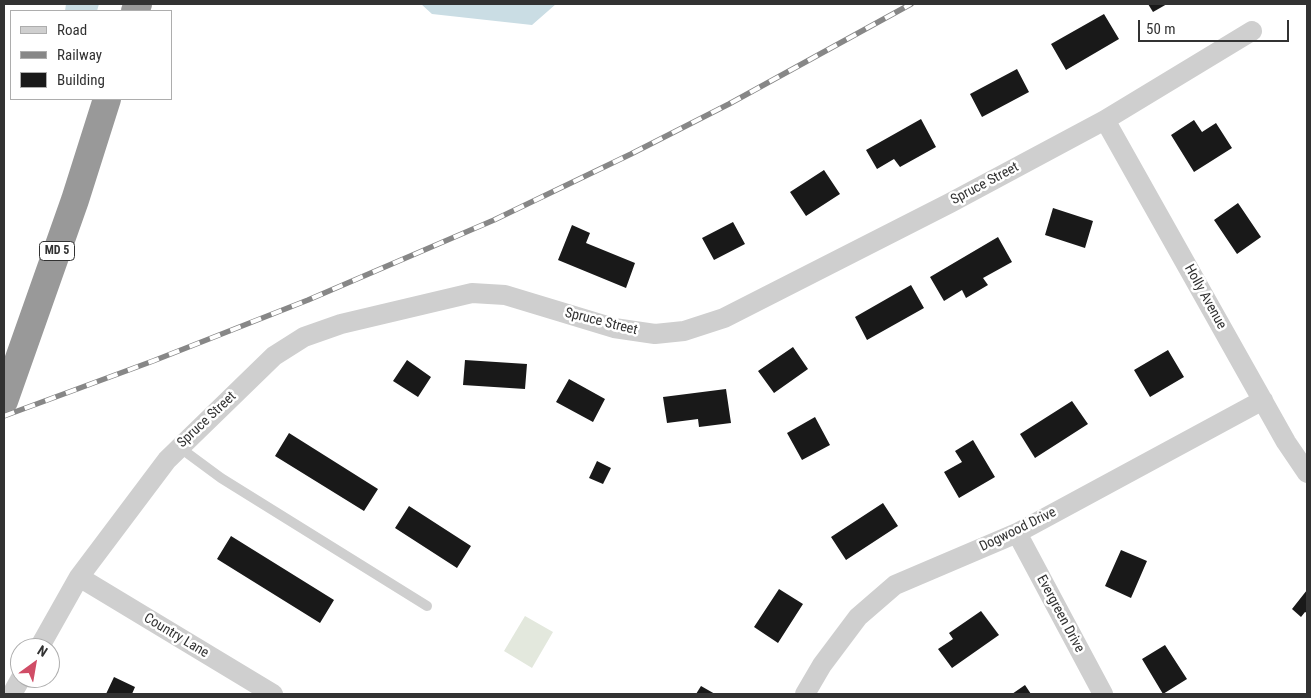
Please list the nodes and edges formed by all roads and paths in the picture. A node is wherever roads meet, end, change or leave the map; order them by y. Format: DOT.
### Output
graph roads {
  1 [pos="1252,31"];
  2 [pos="107,100"];
  3 [pos="1105,120"];
  4 [pos="1263,400"];
  5 [pos="4,401"];
  6 [pos="179,447"];
  7 [pos="1307,473"];
  8 [pos="1017,533"];
  9 [pos="80,577"];
  10 [pos="427,606"];
  11 [pos="45,638"];
  12 [pos="273,694"];
  13 [pos="805,694"];
  14 [pos="1103,694"];
  1 -- 3 [label="street, Spruce Street"];
  2 -- 5 [label="highway, MD 5"];
  3 -- 4 [label="street, Holly Avenue"];
  3 -- 6 [label="street, Spruce Street"];
  4 -- 7 [label="street, Holly Avenue"];
  4 -- 8 [label="street, Dogwood Drive"];
  6 -- 9 [label="street, Spruce Street"];
  6 -- 10 [label="lane"];
  8 -- 13 [label="street, Dogwood Drive"];
  8 -- 14 [label="street, Evergreen Drive"];
  9 -- 11 [label="street, Spruce Street"];
  9 -- 12 [label="street, Country Lane"];
}
